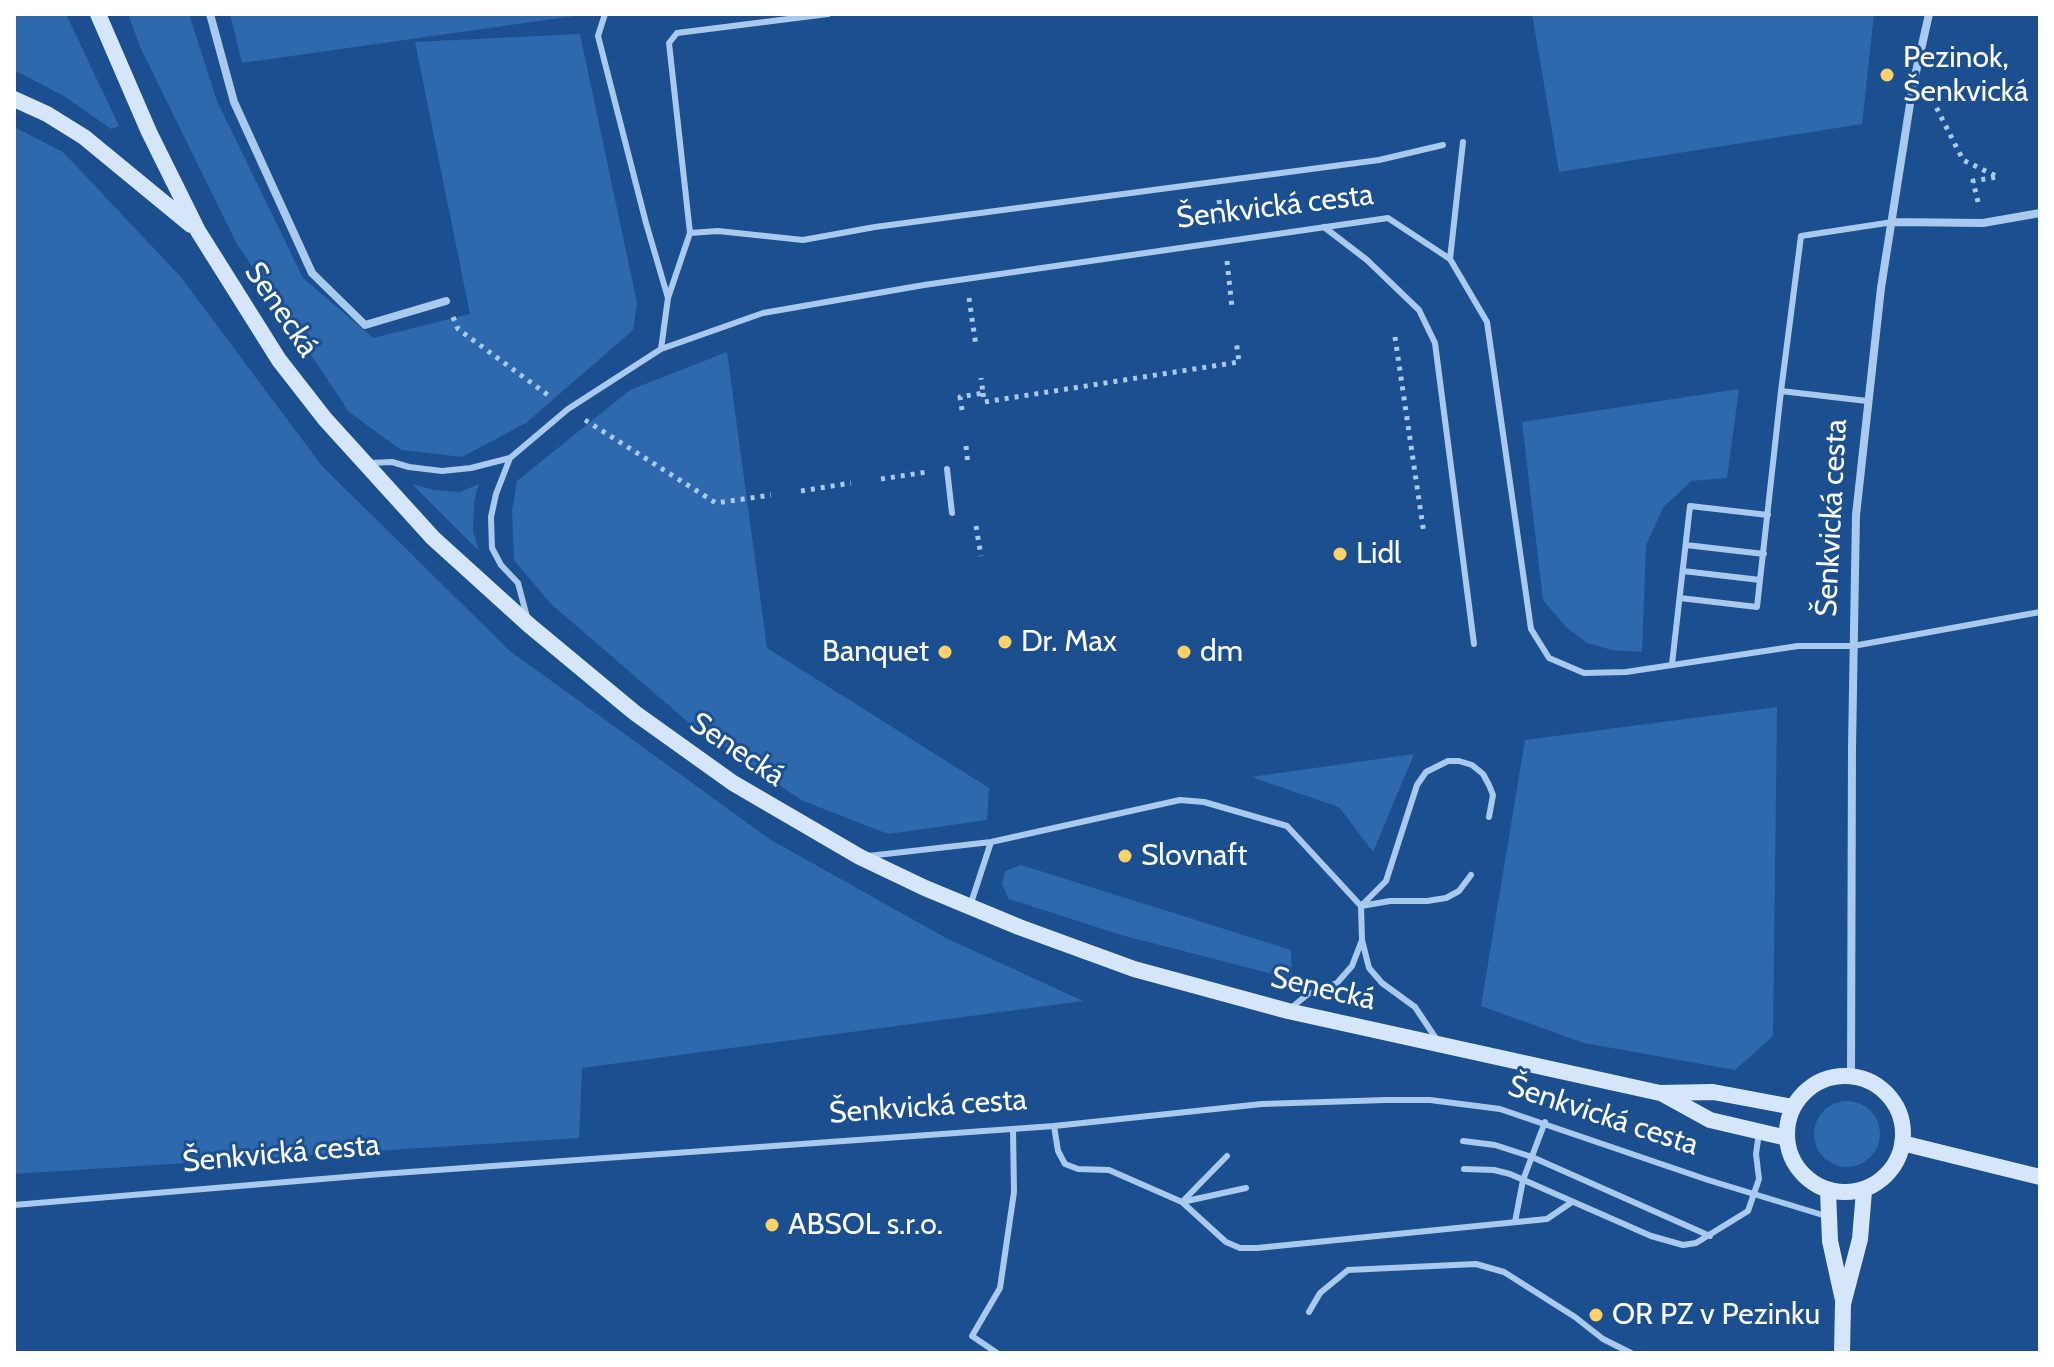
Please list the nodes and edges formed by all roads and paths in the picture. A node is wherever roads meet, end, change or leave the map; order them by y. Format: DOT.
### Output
graph roads {
  1 [pos="98,14"];
  2 [pos="210,14"];
  3 [pos="605,14"];
  4 [pos="828,14"];
  5 [pos="1929,14"];
  6 [pos="1917,70"];
  7 [pos="14,99"];
  8 [pos="1463,142"];
  9 [pos="1443,145"];
  10 [pos="1218,191"];
  11 [pos="1979,206"];
  12 [pos="2040,213"];
  13 [pos="1893,222"];
  14 [pos="1222,223"];
  15 [pos="1324,227"];
  16 [pos="198,231"];
  17 [pos="690,233"];
  18 [pos="1226,256"];
  19 [pos="1450,259"];
  20 [pos="969,293"];
  21 [pos="668,298"];
  22 [pos="446,301"];
  23 [pos="1232,308"];
  24 [pos="1395,337"];
  25 [pos="1236,340"];
  26 [pos="976,346"];
  27 [pos="661,349"];
  28 [pos="981,378"];
  29 [pos="1781,391"];
  30 [pos="983,393"];
  31 [pos="555,399"];
  32 [pos="1867,401"];
  33 [pos="962,410"];
  34 [pos="584,419"];
  35 [pos="510,458"];
  36 [pos="363,463"];
  37 [pos="947,469"];
  38 [pos="932,471"];
  39 [pos="881,479"];
  40 [pos="851,483"];
  41 [pos="801,491"];
  42 [pos="771,495"];
  43 [pos="952,513"];
  44 [pos="1768,515"];
  45 [pos="976,526"];
  46 [pos="1424,534"];
  47 [pos="1686,545"];
  48 [pos="1764,554"];
  49 [pos="981,556"];
  50 [pos="1683,571"];
  51 [pos="1760,580"];
  52 [pos="1680,598"];
  53 [pos="2040,612"];
  54 [pos="529,625"];
  55 [pos="1474,644"];
  56 [pos="1853,646"];
  57 [pos="1672,664"];
  58 [pos="1489,817"];
  59 [pos="991,842"];
  60 [pos="860,857"];
  61 [pos="1471,875"];
  62 [pos="1361,906"];
  63 [pos="970,907"];
  64 [pos="1362,940"];
  65 [pos="1288,1011"];
  66 [pos="1439,1043"];
  67 [pos="1851,1076"];
  68 [pos="1660,1093"];
  69 [pos="1793,1107"];
  70 [pos="1545,1122"];
  71 [pos="1054,1126"];
  72 [pos="1013,1129"];
  73 [pos="1759,1132"];
  74 [pos="1787,1138"];
  75 [pos="1463,1141"];
  76 [pos="1902,1143"];
  77 [pos="1227,1156"];
  78 [pos="1532,1157"];
  79 [pos="1464,1169"];
  80 [pos="2040,1177"];
  81 [pos="1523,1180"];
  82 [pos="1246,1188"];
  83 [pos="1828,1191"];
  84 [pos="1864,1191"];
  85 [pos="1754,1194"];
  86 [pos="1182,1202"];
  87 [pos="1572,1202"];
  88 [pos="14,1205"];
  89 [pos="1829,1217"];
  90 [pos="1515,1222"];
  91 [pos="1710,1236"];
  92 [pos="1843,1304"];
  93 [pos="1309,1312"];
  94 [pos="997,1353"];
  95 [pos="1631,1353"];
  96 [pos="1842,1353"];
  1 -- 16 [label="main road, Senecká"];
  2 -- 22 [label="street"];
  3 -- 21 [label="lane"];
  4 -- 17 [label="lane"];
  5 -- 6 [label="street, Šenkvická cesta"];
  6 -- 11 [label="path"];
  6 -- 13 [label="street, Šenkvická cesta"];
  7 -- 16 [label="main road"];
  8 -- 19 [label="lane"];
  9 -- 17 [label="lane"];
  10 -- 14 [label="path"];
  12 -- 13 [label="street"];
  13 -- 29 [label="lane"];
  13 -- 32 [label="street, Šenkvická cesta"];
  15 -- 19 [label="lane, Šenkvická cesta"];
  15 -- 27 [label="lane, Šenkvická cesta"];
  15 -- 55 [label="lane"];
  16 -- 36 [label="main road, Senecká"];
  17 -- 21 [label="lane"];
  18 -- 23 [label="path"];
  19 -- 57 [label="lane, Šenkvická cesta"];
  20 -- 26 [label="path"];
  21 -- 27 [label="lane"];
  22 -- 31 [label="path"];
  24 -- 46 [label="path"];
  25 -- 30 [label="path"];
  27 -- 35 [label="lane, Šenkvická cesta"];
  28 -- 30 [label="path"];
  29 -- 32 [label="lane"];
  29 -- 44 [label="lane"];
  30 -- 33 [label="path"];
  32 -- 56 [label="street, Šenkvická cesta"];
  34 -- 42 [label="path"];
  35 -- 36 [label="lane"];
  35 -- 54 [label="lane"];
  36 -- 54 [label="main road, Senecká"];
  37 -- 43 [label="lane"];
  38 -- 39 [label="path"];
  40 -- 41 [label="path"];
  44 -- 47 [label="lane"];
  44 -- 48 [label="lane"];
  45 -- 49 [label="path"];
  47 -- 48 [label="lane"];
  47 -- 50 [label="lane"];
  48 -- 51 [label="lane"];
  50 -- 51 [label="lane"];
  50 -- 52 [label="lane"];
  51 -- 52 [label="lane"];
  52 -- 57 [label="lane"];
  53 -- 56 [label="lane"];
  54 -- 60 [label="main road, Senecká"];
  56 -- 57 [label="lane, Šenkvická cesta"];
  56 -- 67 [label="street, Šenkvická cesta"];
  58 -- 62 [label="lane"];
  59 -- 60 [label="lane"];
  59 -- 62 [label="lane"];
  59 -- 63 [label="lane"];
  60 -- 63 [label="main road, Senecká"];
  61 -- 62 [label="lane"];
  62 -- 64 [label="lane"];
  63 -- 65 [label="main road, Senecká"];
  64 -- 65 [label="lane"];
  64 -- 66 [label="lane"];
  65 -- 66 [label="main road, Senecká"];
  66 -- 68 [label="main road, Senecká"];
  67 -- 69 [label="main road"];
  67 -- 76 [label="main road"];
  68 -- 69 [label="main road, Senecká"];
  68 -- 73 [label="main road, Senecká"];
  69 -- 74 [label="main road"];
  70 -- 71 [label="lane, Šenkvická cesta"];
  70 -- 78 [label="lane"];
  70 -- 85 [label="lane, Šenkvická cesta"];
  71 -- 72 [label="lane, Šenkvická cesta"];
  71 -- 86 [label="lane"];
  72 -- 88 [label="lane, Šenkvická cesta"];
  72 -- 94 [label="lane"];
  73 -- 74 [label="main road, Senecká"];
  73 -- 85 [label="lane"];
  74 -- 83 [label="main road"];
  75 -- 78 [label="lane"];
  76 -- 80 [label="main road"];
  76 -- 84 [label="main road"];
  77 -- 86 [label="lane"];
  78 -- 81 [label="lane"];
  78 -- 91 [label="lane"];
  79 -- 81 [label="lane"];
  81 -- 87 [label="lane"];
  81 -- 90 [label="lane"];
  82 -- 86 [label="lane"];
  83 -- 84 [label="main road"];
  83 -- 89 [label="main road"];
  84 -- 92 [label="main road"];
  85 -- 89 [label="lane, Šenkvická cesta"];
  85 -- 91 [label="lane"];
  86 -- 90 [label="lane"];
  87 -- 90 [label="lane"];
  87 -- 91 [label="lane"];
  89 -- 92 [label="main road"];
  92 -- 96 [label="main road"];
  93 -- 95 [label="lane"];
}
